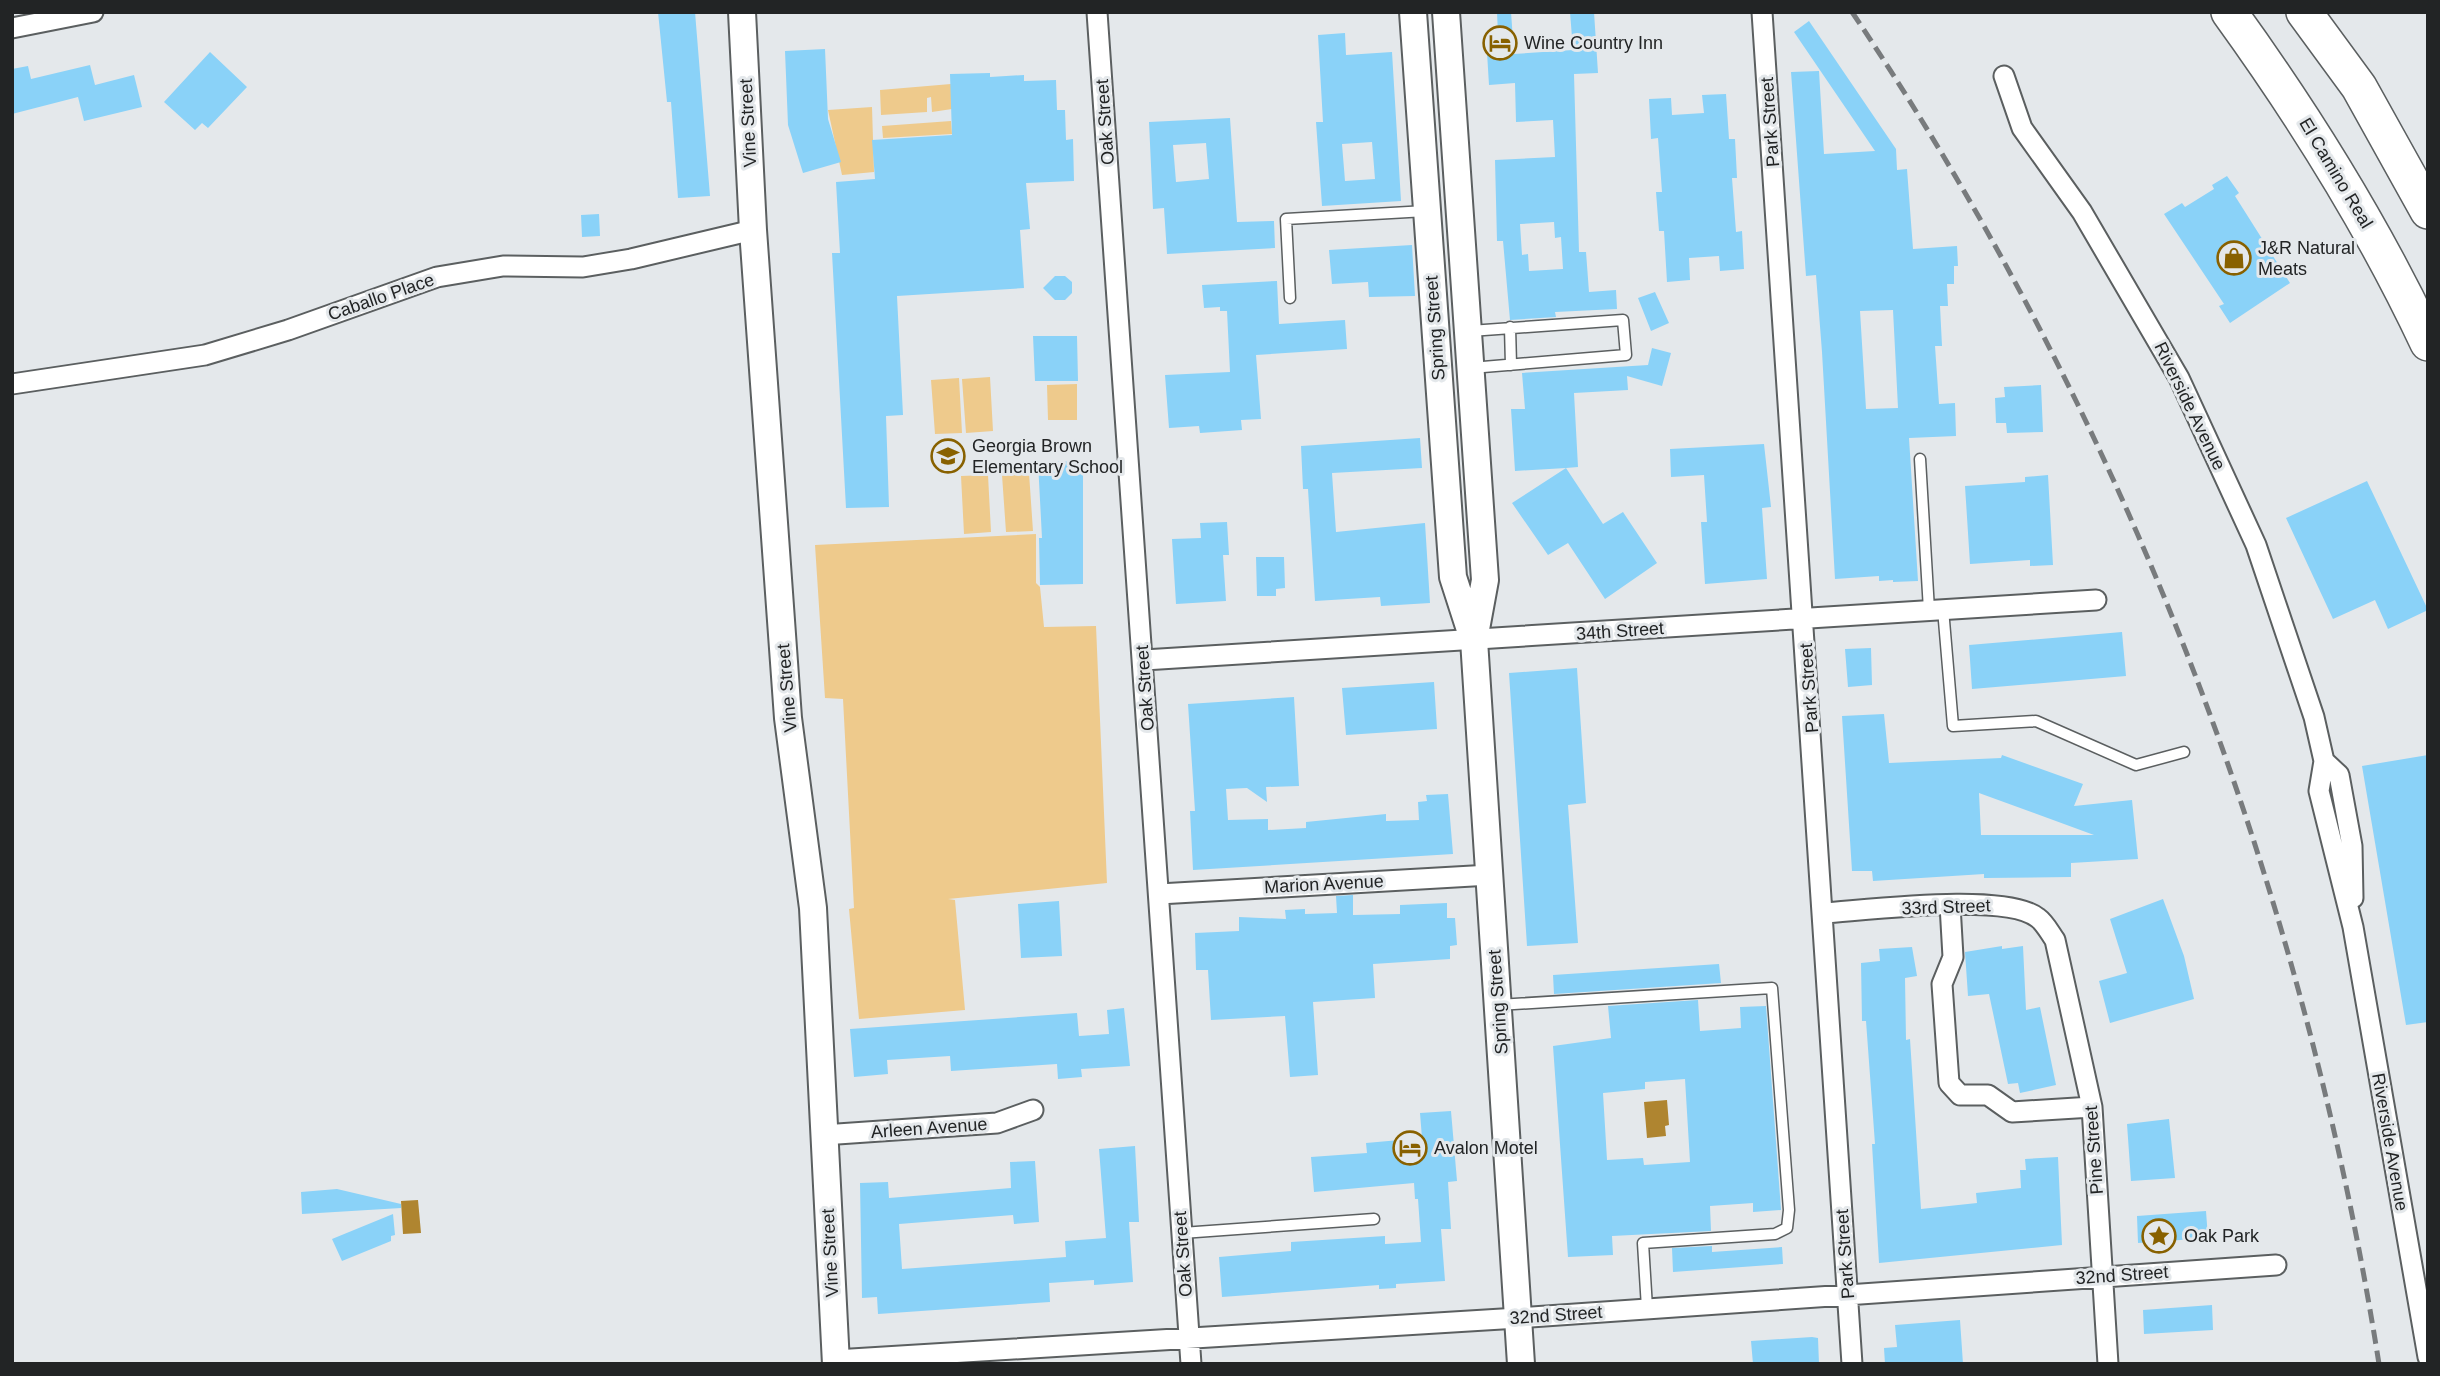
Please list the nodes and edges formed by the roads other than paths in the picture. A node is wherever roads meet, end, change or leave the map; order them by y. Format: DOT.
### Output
graph roads {
  1 [pos="93,12"];
  2 [pos="743,12"];
  3 [pos="1097,12"];
  4 [pos="1413,12"];
  5 [pos="1446,12"];
  6 [pos="1762,12"];
  7 [pos="2229,12"];
  8 [pos="2304,12"];
  9 [pos="12,28"];
  10 [pos="2004,76"];
  11 [pos="1426,211"];
  12 [pos="2428,211"];
  13 [pos="753,230"];
  14 [pos="1290,298"];
  15 [pos="1510,327"];
  16 [pos="1468,331"];
  17 [pos="2428,344"];
  18 [pos="1511,365"];
  19 [pos="1471,368"];
  20 [pos="12,384"];
  21 [pos="1920,458"];
  22 [pos="2096,600"];
  23 [pos="1936,609"];
  24 [pos="1803,618"];
  25 [pos="1474,640"];
  26 [pos="1144,660"];
  27 [pos="2184,752"];
  28 [pos="1490,874"];
  29 [pos="1159,894"];
  30 [pos="1950,905"];
  31 [pos="1824,913"];
  32 [pos="2055,940"];
  33 [pos="1498,1005"];
  34 [pos="2092,1107"];
  35 [pos="1033,1110"];
  36 [pos="823,1135"];
  37 [pos="1374,1219"];
  38 [pos="1182,1233"];
  39 [pos="2276,1265"];
  40 [pos="2102,1277"];
  41 [pos="1847,1294"];
  42 [pos="1647,1308"];
  43 [pos="1518,1318"];
  44 [pos="1189,1339"];
  45 [pos="2428,1357"];
  46 [pos="835,1362"];
  47 [pos="1191,1364"];
  48 [pos="1521,1364"];
  49 [pos="1852,1364"];
  50 [pos="2108,1364"];
  1 -- 9 [label="street"];
  2 -- 13 [label="main road, Vine Street"];
  3 -- 26 [label="street, Oak Street"];
  4 -- 11 [label="main road, Spring Street"];
  5 -- 16 [label="main road, Spring Street"];
  6 -- 24 [label="street, Park Street"];
  7 -- 17 [label="highway, El Camino Real"];
  8 -- 12 [label="highway"];
  10 -- 45 [label="street, Riverside Avenue"];
  11 -- 14 [label="lane"];
  11 -- 25 [label="main road, Spring Street"];
  13 -- 20 [label="street, Caballo Place"];
  13 -- 36 [label="main road, Vine Street"];
  15 -- 16 [label="lane"];
  15 -- 18 [label="lane"];
  15 -- 18 [label="lane"];
  16 -- 19 [label="main road, Spring Street"];
  18 -- 19 [label="lane"];
  19 -- 25 [label="main road, Spring Street"];
  21 -- 23 [label="lane"];
  22 -- 23 [label="street, 34th Street"];
  23 -- 24 [label="street, 34th Street"];
  23 -- 27 [label="lane"];
  24 -- 25 [label="street, 34th Street"];
  24 -- 31 [label="street, Park Street"];
  25 -- 26 [label="street, 34th Street"];
  25 -- 28 [label="main road, Spring Street"];
  26 -- 29 [label="street, Oak Street"];
  28 -- 29 [label="street, Marion Avenue"];
  28 -- 33 [label="main road, Spring Street"];
  29 -- 38 [label="street, Oak Street"];
  30 -- 31 [label="street, 33rd Street"];
  30 -- 32 [label="street, 33rd Street"];
  30 -- 34 [label="street"];
  31 -- 41 [label="street, Park Street"];
  32 -- 34 [label="street, Pine Street"];
  33 -- 42 [label="lane"];
  33 -- 43 [label="main road, Spring Street"];
  34 -- 40 [label="street, Pine Street"];
  35 -- 36 [label="street, Arleen Avenue"];
  36 -- 46 [label="main road, Vine Street"];
  37 -- 38 [label="lane"];
  38 -- 44 [label="street, Oak Street"];
  39 -- 40 [label="street, 32nd Street"];
  40 -- 41 [label="street, 32nd Street"];
  40 -- 50 [label="street, Pine Street"];
  41 -- 42 [label="street, 32nd Street"];
  41 -- 49 [label="street, Park Street"];
  42 -- 43 [label="street, 32nd Street"];
  43 -- 44 [label="street, 32nd Street"];
  43 -- 48 [label="main road, Spring Street"];
  44 -- 46 [label="street, 32nd Street"];
  44 -- 47 [label="street, Oak Street"];
}
